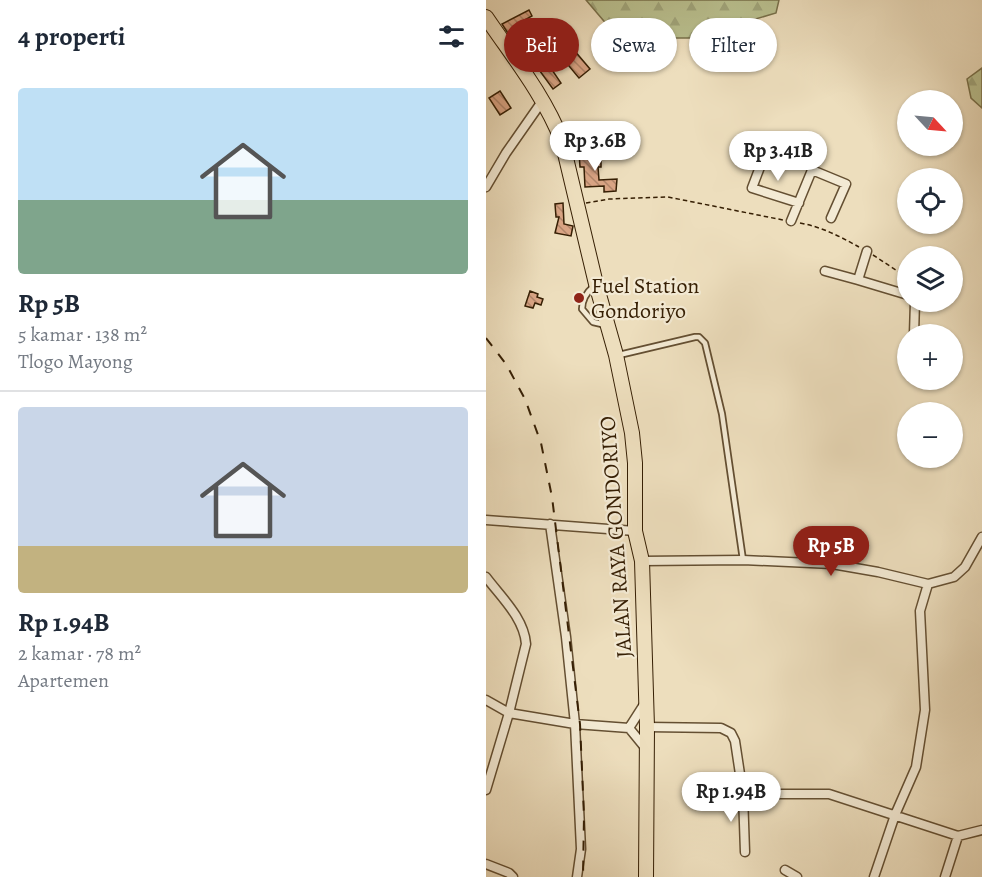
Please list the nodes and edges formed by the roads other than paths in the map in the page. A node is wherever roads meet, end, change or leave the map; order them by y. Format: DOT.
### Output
graph roads {
  1 [pos="486,16"];
  2 [pos="543,100"];
  3 [pos="763,159"];
  4 [pos="486,187"];
  5 [pos="799,203"];
  6 [pos="831,218"];
  7 [pos="791,222"];
  8 [pos="867,251"];
  9 [pos="825,271"];
  10 [pos="858,280"];
  11 [pos="596,284"];
  12 [pos="897,292"];
  13 [pos="607,326"];
  14 [pos="616,355"];
  15 [pos="486,520"];
  16 [pos="550,524"];
  17 [pos="635,531"];
  18 [pos="982,537"];
  19 [pos="743,560"];
  20 [pos="642,561"];
  21 [pos="486,577"];
  22 [pos="928,584"];
  23 [pos="486,700"];
  24 [pos="646,700"];
  25 [pos="509,713"];
  26 [pos="575,724"];
  27 [pos="647,727"];
  28 [pos="629,728"];
  29 [pos="647,750"];
  30 [pos="486,790"];
  31 [pos="743,794"];
  32 [pos="895,815"];
  33 [pos="982,830"];
  34 [pos="958,836"];
  35 [pos="745,852"];
  36 [pos="486,864"];
  37 [pos="785,870"];
  38 [pos="513,877"];
  39 [pos="577,877"];
  40 [pos="646,877"];
  41 [pos="796,877"];
  42 [pos="874,877"];
  43 [pos="945,877"];
  1 -- 2 [label="highway, JALAN RAYA GONDORIYO"];
  2 -- 4 [label="street"];
  2 -- 11 [label="highway, JALAN RAYA GONDORIYO"];
  3 -- 5 [label="street"];
  5 -- 6 [label="street"];
  5 -- 7 [label="street"];
  8 -- 10 [label="street"];
  9 -- 10 [label="street"];
  10 -- 12 [label="street"];
  11 -- 13 [label="highway, JALAN RAYA GONDORIYO"];
  11 -- 13 [label="lane"];
  13 -- 14 [label="highway, JALAN RAYA GONDORIYO"];
  14 -- 17 [label="highway, JALAN RAYA GONDORIYO"];
  14 -- 19 [label="lane"];
  15 -- 16 [label="street"];
  16 -- 17 [label="street"];
  16 -- 26 [label="street"];
  17 -- 20 [label="highway, JALAN RAYA GONDORIYO"];
  18 -- 22 [label="street"];
  19 -- 20 [label="street"];
  19 -- 22 [label="street"];
  20 -- 24 [label="highway, JALAN RAYA GONDORIYO"];
  21 -- 25 [label="street"];
  22 -- 32 [label="street"];
  23 -- 25 [label="street"];
  24 -- 27 [label="highway, JALAN RAYA GONDORIYO"];
  24 -- 28 [label="street"];
  25 -- 26 [label="street"];
  25 -- 30 [label="street"];
  26 -- 28 [label="street"];
  26 -- 39 [label="street"];
  27 -- 29 [label="highway, JALAN RAYA GONDORIYO"];
  27 -- 31 [label="street"];
  28 -- 29 [label="street"];
  29 -- 40 [label="highway, JALAN RAYA GONDORIYO"];
  31 -- 32 [label="street"];
  31 -- 35 [label="street"];
  32 -- 34 [label="street"];
  32 -- 42 [label="street"];
  33 -- 34 [label="street"];
  34 -- 43 [label="street"];
  36 -- 38 [label="street"];
  37 -- 41 [label="street"];
}
